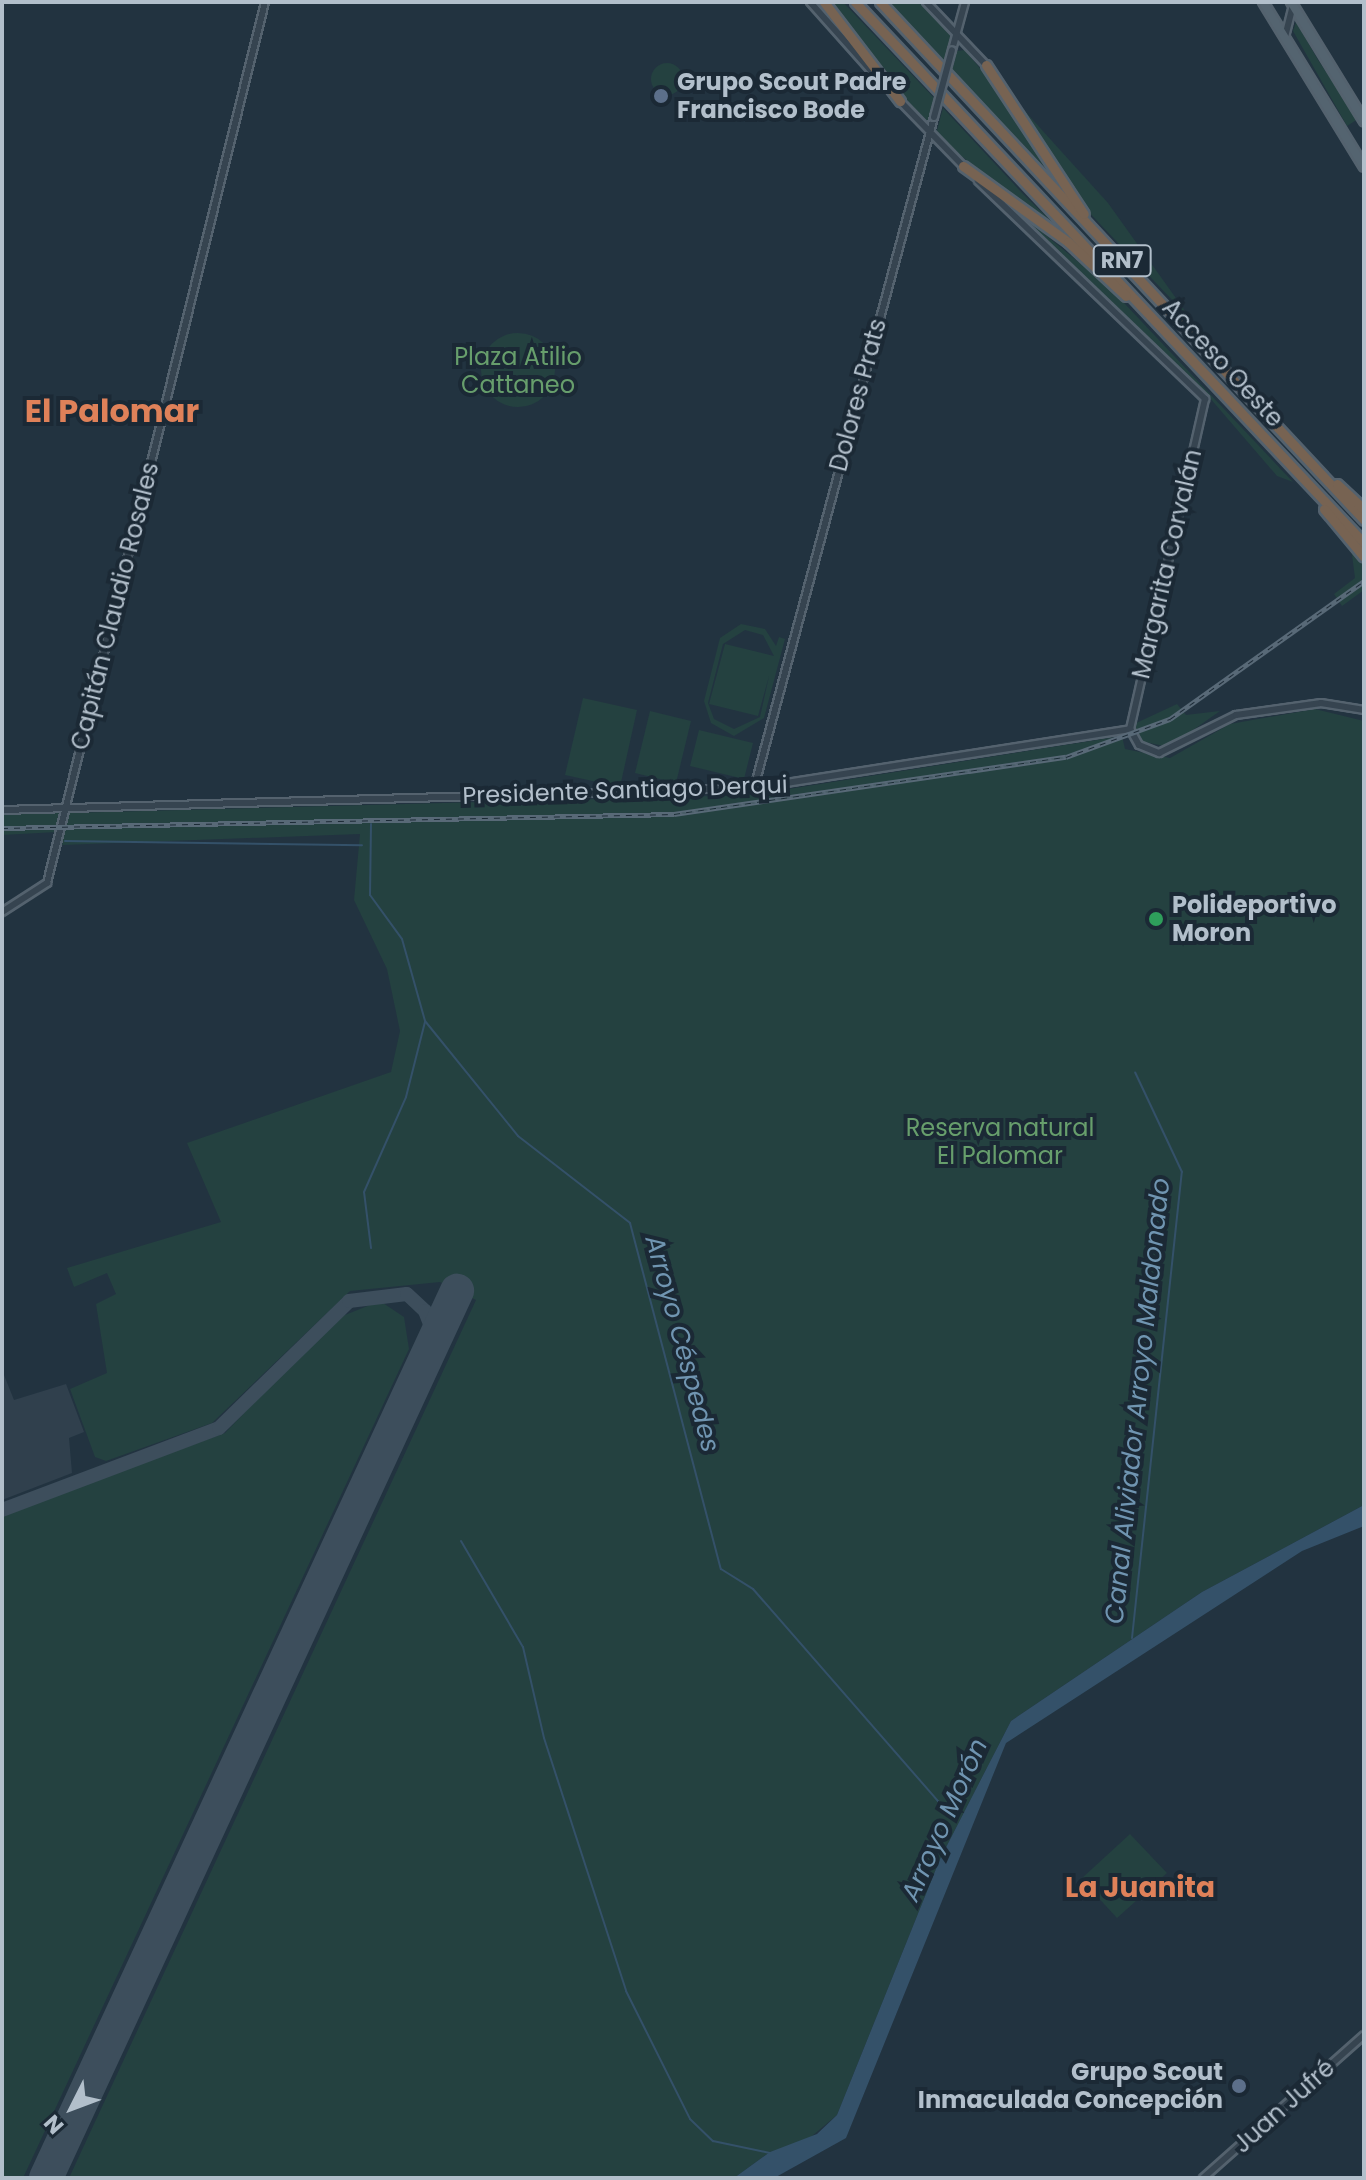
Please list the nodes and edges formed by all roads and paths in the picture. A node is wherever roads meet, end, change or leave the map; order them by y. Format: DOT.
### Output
graph roads {
  1 [pos="265,2"];
  2 [pos="810,2"];
  3 [pos="824,2"];
  4 [pos="855,2"];
  5 [pos="880,2"];
  6 [pos="926,2"];
  7 [pos="965,2"];
  8 [pos="1263,2"];
  9 [pos="1293,3"];
  10 [pos="956,34"];
  11 [pos="1285,37"];
  12 [pos="986,65"];
  13 [pos="900,101"];
  14 [pos="1364,121"];
  15 [pos="929,133"];
  16 [pos="963,166"];
  17 [pos="1364,167"];
  18 [pos="1115,255"];
  19 [pos="1178,343"];
  20 [pos="1299,452"];
  21 [pos="1288,462"];
  22 [pos="1364,509"];
  23 [pos="1364,520"];
  24 [pos="1364,543"];
  25 [pos="1364,557"];
  26 [pos="1364,710"];
  27 [pos="1130,729"];
  28 [pos="754,788"];
  29 [pos="65,809"];
  30 [pos="2,810"];
  31 [pos="2,912"];
  32 [pos="1364,2035"];
  33 [pos="1203,2178"];
  1 -- 29 [label="street, Capitán Claudio Rosales"];
  2 -- 13 [label="street"];
  3 -- 13 [label="highway"];
  4 -- 19 [label="highway, Acceso Oeste / RN7"];
  5 -- 18 [label="highway, Acceso Oeste / RN7"];
  6 -- 10 [label="street"];
  7 -- 10 [label="street, Dolores Prats"];
  8 -- 11 [label="main road"];
  9 -- 11 [label="street"];
  9 -- 14 [label="main road"];
  10 -- 12 [label="street"];
  10 -- 15 [label="street, Dolores Prats, bridge"];
  11 -- 17 [label="main road"];
  12 -- 18 [label="highway"];
  13 -- 15 [label="street"];
  15 -- 16 [label="street"];
  15 -- 28 [label="street, Dolores Prats"];
  16 -- 19 [label="highway"];
  16 -- 27 [label="street, Margarita Corvalán"];
  18 -- 20 [label="highway, Acceso Oeste / RN7"];
  19 -- 21 [label="highway, Acceso Oeste / RN7"];
  20 -- 22 [label="highway"];
  20 -- 23 [label="highway, Acceso Oeste / RN7"];
  21 -- 24 [label="highway, Acceso Oeste / RN7"];
  21 -- 25 [label="highway"];
  26 -- 27 [label="street"];
  27 -- 28 [label="street, Presidente Santiago Derqui"];
  28 -- 29 [label="street, Presidente Santiago Derqui"];
  29 -- 30 [label="street, Presidente Santiago Derqui"];
  29 -- 31 [label="street, Capitán Claudio Rosales"];
  32 -- 33 [label="street, Juan Jufré"];
}
